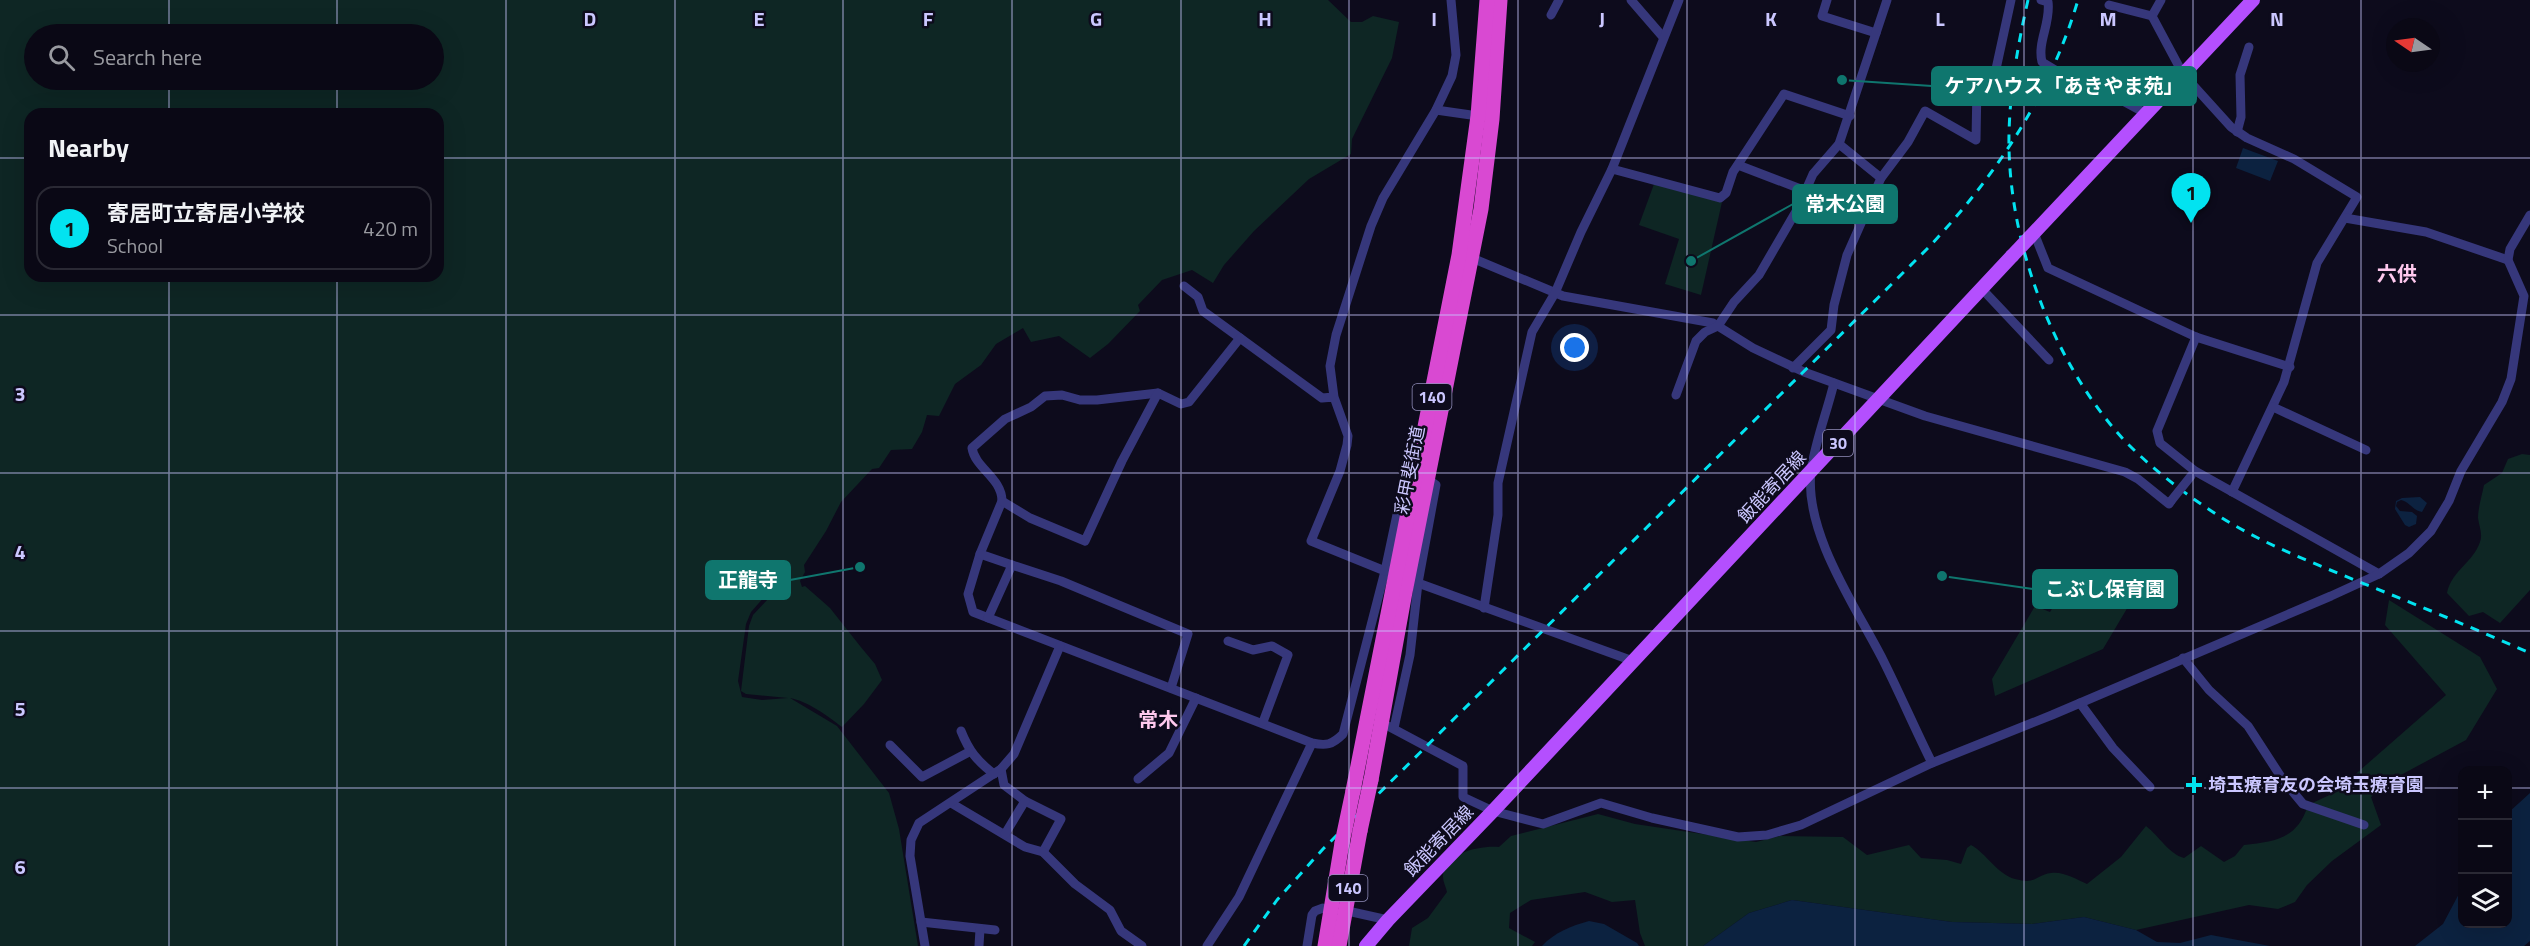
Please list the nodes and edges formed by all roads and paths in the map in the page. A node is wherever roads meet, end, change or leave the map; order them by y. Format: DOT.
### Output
graph roads {
  1 [pos="1451,0"];
  2 [pos="1487,0"];
  3 [pos="1500,0"];
  4 [pos="1559,0"];
  5 [pos="1631,0"];
  6 [pos="1679,0"];
  7 [pos="1827,0"];
  8 [pos="1887,0"];
  9 [pos="2011,0"];
  10 [pos="2041,0"];
  11 [pos="2161,0"];
  12 [pos="2253,0"];
  13 [pos="2109,5"];
  14 [pos="1551,15"];
  15 [pos="2152,16"];
  16 [pos="1876,33"];
  17 [pos="1663,37"];
  18 [pos="2249,47"];
  19 [pos="2184,74"];
  20 [pos="1436,111"];
  21 [pos="2147,114"];
  22 [pos="1478,116"];
  23 [pos="1850,116"];
  24 [pos="2237,132"];
  25 [pos="1839,144"];
  26 [pos="1738,165"];
  27 [pos="1612,169"];
  28 [pos="1881,178"];
  29 [pos="1806,191"];
  30 [pos="2530,214"];
  31 [pos="2344,218"];
  32 [pos="2032,235"];
  33 [pos="1472,258"];
  34 [pos="2508,260"];
  35 [pos="1184,286"];
  36 [pos="1982,289"];
  37 [pos="1555,293"];
  38 [pos="1718,326"];
  39 [pos="2196,337"];
  40 [pos="1240,338"];
  41 [pos="2049,360"];
  42 [pos="2290,367"];
  43 [pos="1793,368"];
  44 [pos="1834,383"];
  45 [pos="1158,393"];
  46 [pos="1676,395"];
  47 [pos="1334,397"];
  48 [pos="1880,399"];
  49 [pos="2273,407"];
  50 [pos="2366,450"];
  51 [pos="1811,471"];
  52 [pos="2193,473"];
  53 [pos="1423,477"];
  54 [pos="2232,492"];
  55 [pos="1002,501"];
  56 [pos="980,554"];
  57 [pos="1012,565"];
  58 [pos="1385,571"];
  59 [pos="2379,574"];
  60 [pos="1418,583"];
  61 [pos="1484,608"];
  62 [pos="988,618"];
  63 [pos="1228,641"];
  64 [pos="1060,646"];
  65 [pos="2183,658"];
  66 [pos="1633,661"];
  67 [pos="1171,688"];
  68 [pos="1196,699"];
  69 [pos="2080,703"];
  70 [pos="1348,717"];
  71 [pos="1359,720"];
  72 [pos="1263,722"];
  73 [pos="962,731"];
  74 [pos="1312,742"];
  75 [pos="890,745"];
  76 [pos="969,752"];
  77 [pos="1932,763"];
  78 [pos="998,772"];
  79 [pos="1138,778"];
  80 [pos="2150,787"];
  81 [pos="1025,801"];
  82 [pos="951,803"];
  83 [pos="1493,811"];
  84 [pos="2364,825"];
  85 [pos="1005,834"];
  86 [pos="1043,852"];
  87 [pos="1323,908"];
  88 [pos="1352,912"];
  89 [pos="1388,920"];
  90 [pos="921,922"];
  91 [pos="980,928"];
  92 [pos="995,930"];
  93 [pos="925,946"];
  94 [pos="979,946"];
  95 [pos="1142,946"];
  96 [pos="1207,946"];
  97 [pos="1307,946"];
  98 [pos="1325,946"];
  99 [pos="1339,946"];
  100 [pos="1366,946"];
  1 -- 20 [label="street"];
  2 -- 22 [label="highway, 彩甲斐街道 / 140"];
  3 -- 33 [label="highway, 彩甲斐街道 / 140"];
  4 -- 14 [label="street"];
  5 -- 17 [label="street"];
  6 -- 17 [label="street"];
  7 -- 16 [label="street"];
  8 -- 16 [label="street"];
  9 -- 28 [label="street"];
  10 -- 21 [label="street"];
  11 -- 15 [label="street"];
  12 -- 19 [label="main road, 飯能寄居線 / 30"];
  13 -- 15 [label="street"];
  15 -- 19 [label="street"];
  16 -- 23 [label="street"];
  17 -- 27 [label="street"];
  18 -- 24 [label="street"];
  19 -- 21 [label="main road, 飯能寄居線 / 30"];
  19 -- 24 [label="street"];
  20 -- 22 [label="street"];
  20 -- 47 [label="street"];
  21 -- 32 [label="main road, 飯能寄居線 / 30"];
  22 -- 53 [label="highway, 彩甲斐街道 / 140"];
  23 -- 25 [label="street"];
  23 -- 26 [label="street"];
  24 -- 31 [label="street"];
  25 -- 28 [label="street"];
  25 -- 29 [label="street"];
  26 -- 27 [label="street"];
  26 -- 29 [label="street"];
  27 -- 37 [label="street"];
  28 -- 43 [label="street"];
  29 -- 38 [label="street"];
  30 -- 34 [label="street"];
  31 -- 34 [label="street"];
  31 -- 42 [label="street"];
  32 -- 36 [label="main road, 飯能寄居線 / 30, bridge"];
  32 -- 39 [label="street"];
  33 -- 37 [label="street"];
  33 -- 53 [label="highway, 彩甲斐街道 / 140"];
  34 -- 59 [label="street"];
  35 -- 40 [label="street"];
  36 -- 41 [label="street"];
  36 -- 48 [label="main road, 飯能寄居線 / 30"];
  37 -- 38 [label="street"];
  37 -- 61 [label="street"];
  38 -- 43 [label="street"];
  38 -- 46 [label="street"];
  39 -- 42 [label="street"];
  39 -- 52 [label="street"];
  40 -- 45 [label="street"];
  40 -- 47 [label="street"];
  42 -- 49 [label="street"];
  43 -- 44 [label="street"];
  44 -- 48 [label="street"];
  44 -- 51 [label="street"];
  45 -- 55 [label="street"];
  45 -- 55 [label="street"];
  47 -- 58 [label="street"];
  48 -- 51 [label="main road, 飯能寄居線 / 30"];
  48 -- 52 [label="street, bridge"];
  49 -- 50 [label="street"];
  49 -- 54 [label="street"];
  51 -- 66 [label="main road, 飯能寄居線 / 30"];
  51 -- 77 [label="street"];
  52 -- 54 [label="street"];
  53 -- 58 [label="street"];
  53 -- 60 [label="street"];
  53 -- 98 [label="highway, 彩甲斐街道 / 140, bridge"];
  53 -- 99 [label="highway, 彩甲斐街道 / 140, bridge"];
  54 -- 59 [label="street"];
  55 -- 56 [label="street"];
  56 -- 57 [label="street"];
  56 -- 62 [label="street"];
  57 -- 62 [label="street"];
  57 -- 67 [label="street"];
  58 -- 70 [label="street"];
  59 -- 65 [label="street"];
  60 -- 61 [label="street"];
  60 -- 83 [label="street"];
  61 -- 66 [label="street"];
  62 -- 64 [label="street"];
  63 -- 72 [label="street"];
  64 -- 67 [label="street"];
  64 -- 78 [label="street"];
  65 -- 69 [label="street"];
  65 -- 84 [label="street"];
  66 -- 83 [label="main road, 飯能寄居線 / 30"];
  67 -- 68 [label="street"];
  68 -- 72 [label="street"];
  68 -- 79 [label="street"];
  69 -- 77 [label="street"];
  69 -- 80 [label="street"];
  70 -- 71 [label="street"];
  70 -- 74 [label="street"];
  72 -- 74 [label="street"];
  73 -- 76 [label="street"];
  74 -- 96 [label="street"];
  75 -- 76 [label="street"];
  76 -- 78 [label="street"];
  77 -- 83 [label="street"];
  78 -- 81 [label="street"];
  78 -- 82 [label="street"];
  81 -- 85 [label="street"];
  81 -- 86 [label="street"];
  82 -- 85 [label="street"];
  82 -- 90 [label="street"];
  83 -- 89 [label="main road, 飯能寄居線 / 30"];
  85 -- 86 [label="street"];
  86 -- 95 [label="street"];
  87 -- 97 [label="street"];
  88 -- 89 [label="street"];
  89 -- 100 [label="main road, 飯能寄居線 / 30"];
  90 -- 91 [label="street"];
  90 -- 93 [label="street"];
  91 -- 92 [label="street"];
  91 -- 94 [label="street"];
}
